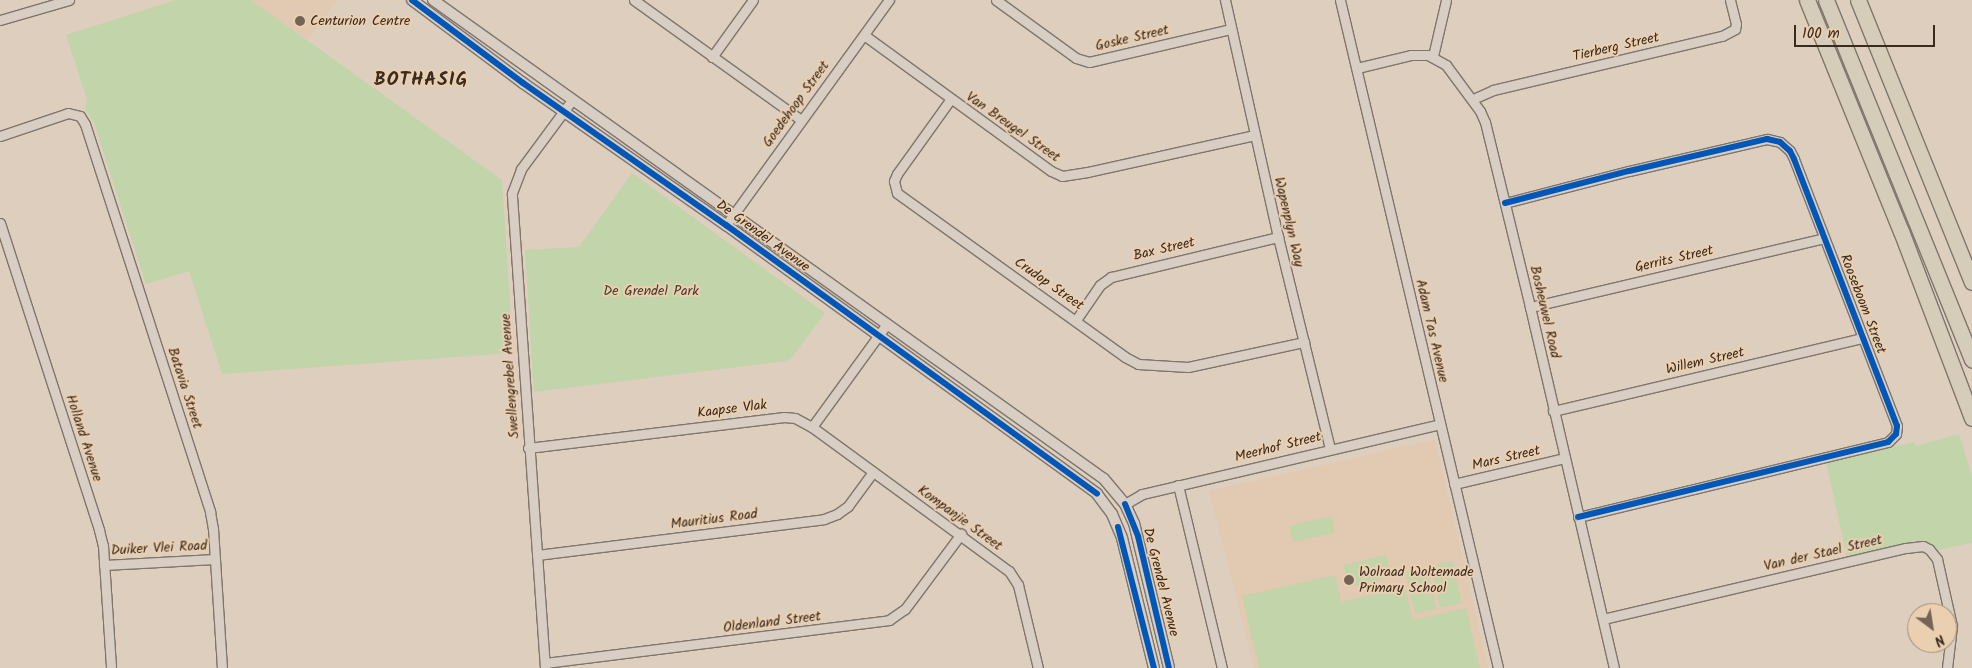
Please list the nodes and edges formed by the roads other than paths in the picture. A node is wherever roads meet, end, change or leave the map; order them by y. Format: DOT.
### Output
graph roads {
  1 [pos="69,0"];
  2 [pos="412,0"];
  3 [pos="433,0"];
  4 [pos="634,0"];
  5 [pos="753,0"];
  6 [pos="889,0"];
  7 [pos="996,0"];
  8 [pos="1225,0"];
  9 [pos="1340,0"];
  10 [pos="1446,0"];
  11 [pos="1730,0"];
  12 [pos="1807,0"];
  13 [pos="1826,0"];
  14 [pos="1858,0"];
  15 [pos="0,20"];
  16 [pos="1232,29"];
  17 [pos="864,35"];
  18 [pos="1433,56"];
  19 [pos="712,57"];
  20 [pos="1357,68"];
  21 [pos="1473,99"];
  22 [pos="572,100"];
  23 [pos="950,100"];
  24 [pos="563,112"];
  25 [pos="801,120"];
  26 [pos="1255,135"];
  27 [pos="0,136"];
  28 [pos="1922,160"];
  29 [pos="1505,203"];
  30 [pos="733,215"];
  31 [pos="0,223"];
  32 [pos="726,225"];
  33 [pos="1278,237"];
  34 [pos="1824,238"];
  35 [pos="1972,258"];
  36 [pos="1972,282"];
  37 [pos="1530,307"];
  38 [pos="1076,320"];
  39 [pos="886,325"];
  40 [pos="879,335"];
  41 [pos="1862,338"];
  42 [pos="1304,342"];
  43 [pos="1972,359"];
  44 [pos="1553,411"];
  45 [pos="1972,418"];
  46 [pos="1440,424"];
  47 [pos="812,427"];
  48 [pos="528,448"];
  49 [pos="1330,449"];
  50 [pos="1565,458"];
  51 [pos="873,472"];
  52 [pos="1454,484"];
  53 [pos="1178,485"];
  54 [pos="1097,494"];
  55 [pos="1125,504"];
  56 [pos="1578,516"];
  57 [pos="1118,528"];
  58 [pos="961,534"];
  59 [pos="537,555"];
  60 [pos="215,559"];
  61 [pos="104,565"];
  62 [pos="1603,619"];
  63 [pos="545,666"];
  64 [pos="111,668"];
  65 [pos="222,668"];
  66 [pos="1038,668"];
  67 [pos="1154,668"];
  68 [pos="1169,668"];
  69 [pos="1222,668"];
  70 [pos="1498,668"];
  71 [pos="1614,668"];
  72 [pos="1947,668"];
  1 -- 15 [label="street"];
  2 -- 24 [label="street, De Grendel Avenue"];
  3 -- 22 [label="street, De Grendel Avenue"];
  4 -- 19 [label="street"];
  5 -- 19 [label="street"];
  6 -- 17 [label="street, Goedehoop Street"];
  7 -- 16 [label="street, Goske Street"];
  8 -- 16 [label="street, Wapenplyn Way"];
  9 -- 20 [label="street, Adam Tas Avenue"];
  10 -- 18 [label="street"];
  11 -- 21 [label="street, Tierberg Street"];
  12 -- 45 [label="highway"];
  13 -- 43 [label="highway"];
  14 -- 28 [label="highway"];
  16 -- 26 [label="street, Wapenplyn Way"];
  17 -- 23 [label="street, Van Breugel Street"];
  17 -- 25 [label="street, Goedehoop Street"];
  18 -- 20 [label="street"];
  18 -- 21 [label="street, Bosheuwel Road"];
  19 -- 25 [label="street"];
  20 -- 46 [label="street, Adam Tas Avenue"];
  21 -- 29 [label="street, Bosheuwel Road"];
  22 -- 24 [label="street, Swellengrebel Avenue"];
  22 -- 30 [label="street, De Grendel Avenue"];
  23 -- 26 [label="street, Van Breugel Street"];
  23 -- 38 [label="street, Crudop Street"];
  24 -- 32 [label="street, De Grendel Avenue"];
  24 -- 48 [label="street, Swellengrebel Avenue"];
  25 -- 30 [label="street, Goedehoop Street"];
  26 -- 33 [label="street, Wapenplyn Way"];
  27 -- 60 [label="street, Batavia Street"];
  28 -- 35 [label="highway"];
  28 -- 36 [label="highway"];
  29 -- 34 [label="street, Rooseboom Street"];
  29 -- 37 [label="street, Bosheuwel Road"];
  30 -- 32 [label="street, Goedehoop Street"];
  30 -- 39 [label="street, De Grendel Avenue"];
  31 -- 61 [label="street, Holland Avenue"];
  32 -- 40 [label="street, De Grendel Avenue"];
  33 -- 38 [label="street, Bax Street"];
  33 -- 42 [label="street, Wapenplyn Way"];
  34 -- 37 [label="street, Gerrits Street"];
  34 -- 41 [label="street, Rooseboom Street"];
  37 -- 44 [label="street, Bosheuwel Road"];
  38 -- 42 [label="street, Crudop Street"];
  39 -- 40 [label="street"];
  39 -- 55 [label="street, De Grendel Avenue"];
  40 -- 47 [label="street"];
  40 -- 54 [label="street, De Grendel Avenue"];
  41 -- 44 [label="street, Willem Street"];
  41 -- 56 [label="street, Rooseboom Street"];
  42 -- 49 [label="street, Wapenplyn Way"];
  44 -- 50 [label="street, Bosheuwel Road"];
  46 -- 49 [label="street, Meerhof Street"];
  46 -- 52 [label="street, Adam Tas Avenue"];
  47 -- 48 [label="street, Kaapse Vlak"];
  47 -- 51 [label="street, Kompanjie Street"];
  48 -- 59 [label="street, Swellengrebel Avenue"];
  49 -- 53 [label="street, Meerhof Street"];
  50 -- 52 [label="street, Mars Street"];
  50 -- 56 [label="street, Bosheuwel Road"];
  51 -- 58 [label="street, Kompanjie Street"];
  51 -- 59 [label="street, Mauritius Road"];
  52 -- 70 [label="street, Adam Tas Avenue"];
  53 -- 55 [label="street, Meerhof Street"];
  53 -- 69 [label="street"];
  54 -- 55 [label="street"];
  54 -- 57 [label="street, De Grendel Avenue"];
  55 -- 57 [label="street"];
  55 -- 68 [label="street, De Grendel Avenue"];
  56 -- 62 [label="street, Bosheuwel Road"];
  57 -- 67 [label="street, De Grendel Avenue"];
  58 -- 63 [label="street, Oldenland Street"];
  58 -- 66 [label="street, Kompanjie Street"];
  59 -- 63 [label="street, Swellengrebel Avenue"];
  60 -- 61 [label="street, Duiker Vlei Road"];
  60 -- 65 [label="street, Batavia Street"];
  61 -- 64 [label="street, Holland Avenue"];
  62 -- 71 [label="street, Bosheuwel Road"];
  62 -- 72 [label="street, Van der Stael Street"];
}
